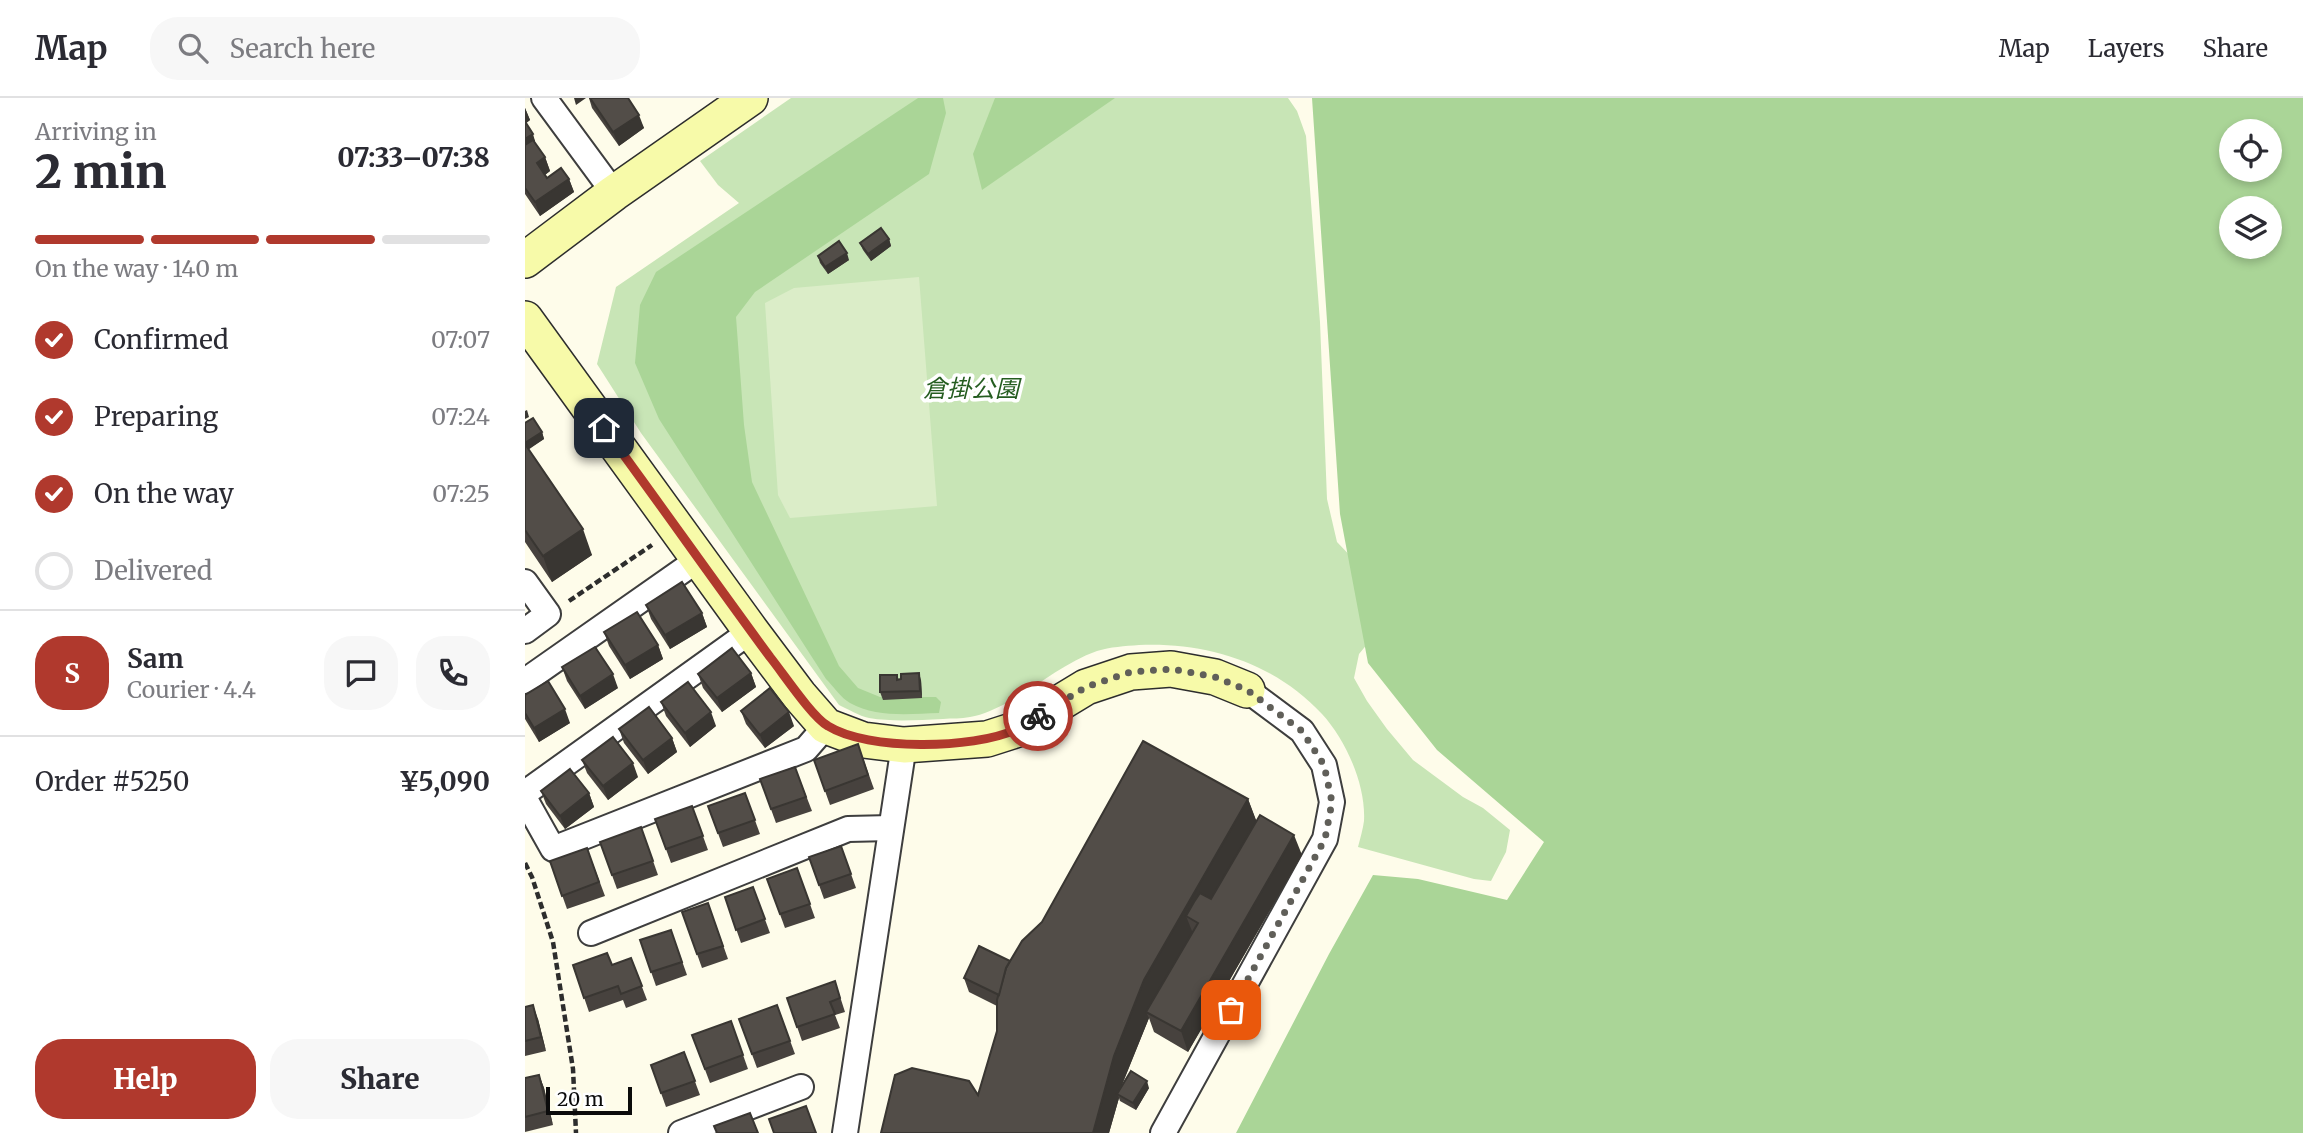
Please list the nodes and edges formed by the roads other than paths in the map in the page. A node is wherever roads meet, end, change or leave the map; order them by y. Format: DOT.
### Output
graph roads {
  1 [pos="544,98"];
  2 [pos="750,98"];
  3 [pos="614,193"];
  4 [pos="525,260"];
  5 [pos="525,319"];
  6 [pos="699,559"];
  7 [pos="525,582"];
  8 [pos="525,631"];
  9 [pos="751,631"];
  10 [pos="525,681"];
  11 [pos="1247,690"];
  12 [pos="826,726"];
  13 [pos="904,745"];
  14 [pos="525,793"];
  15 [pos="525,799"];
  16 [pos="891,828"];
  17 [pos="591,933"];
  18 [pos="801,1087"];
  19 [pos="681,1133"];
  20 [pos="845,1133"];
  21 [pos="1163,1133"];
  1 -- 3 [label="street"];
  2 -- 3 [label="street"];
  3 -- 4 [label="street"];
  5 -- 6 [label="street"];
  6 -- 9 [label="street"];
  6 -- 10 [label="street"];
  7 -- 8 [label="street"];
  9 -- 12 [label="street"];
  9 -- 14 [label="street"];
  11 -- 13 [label="street"];
  11 -- 21 [label="street"];
  12 -- 13 [label="street"];
  12 -- 15 [label="street"];
  13 -- 16 [label="street"];
  16 -- 17 [label="street"];
  16 -- 20 [label="street"];
  18 -- 19 [label="street"];
}
